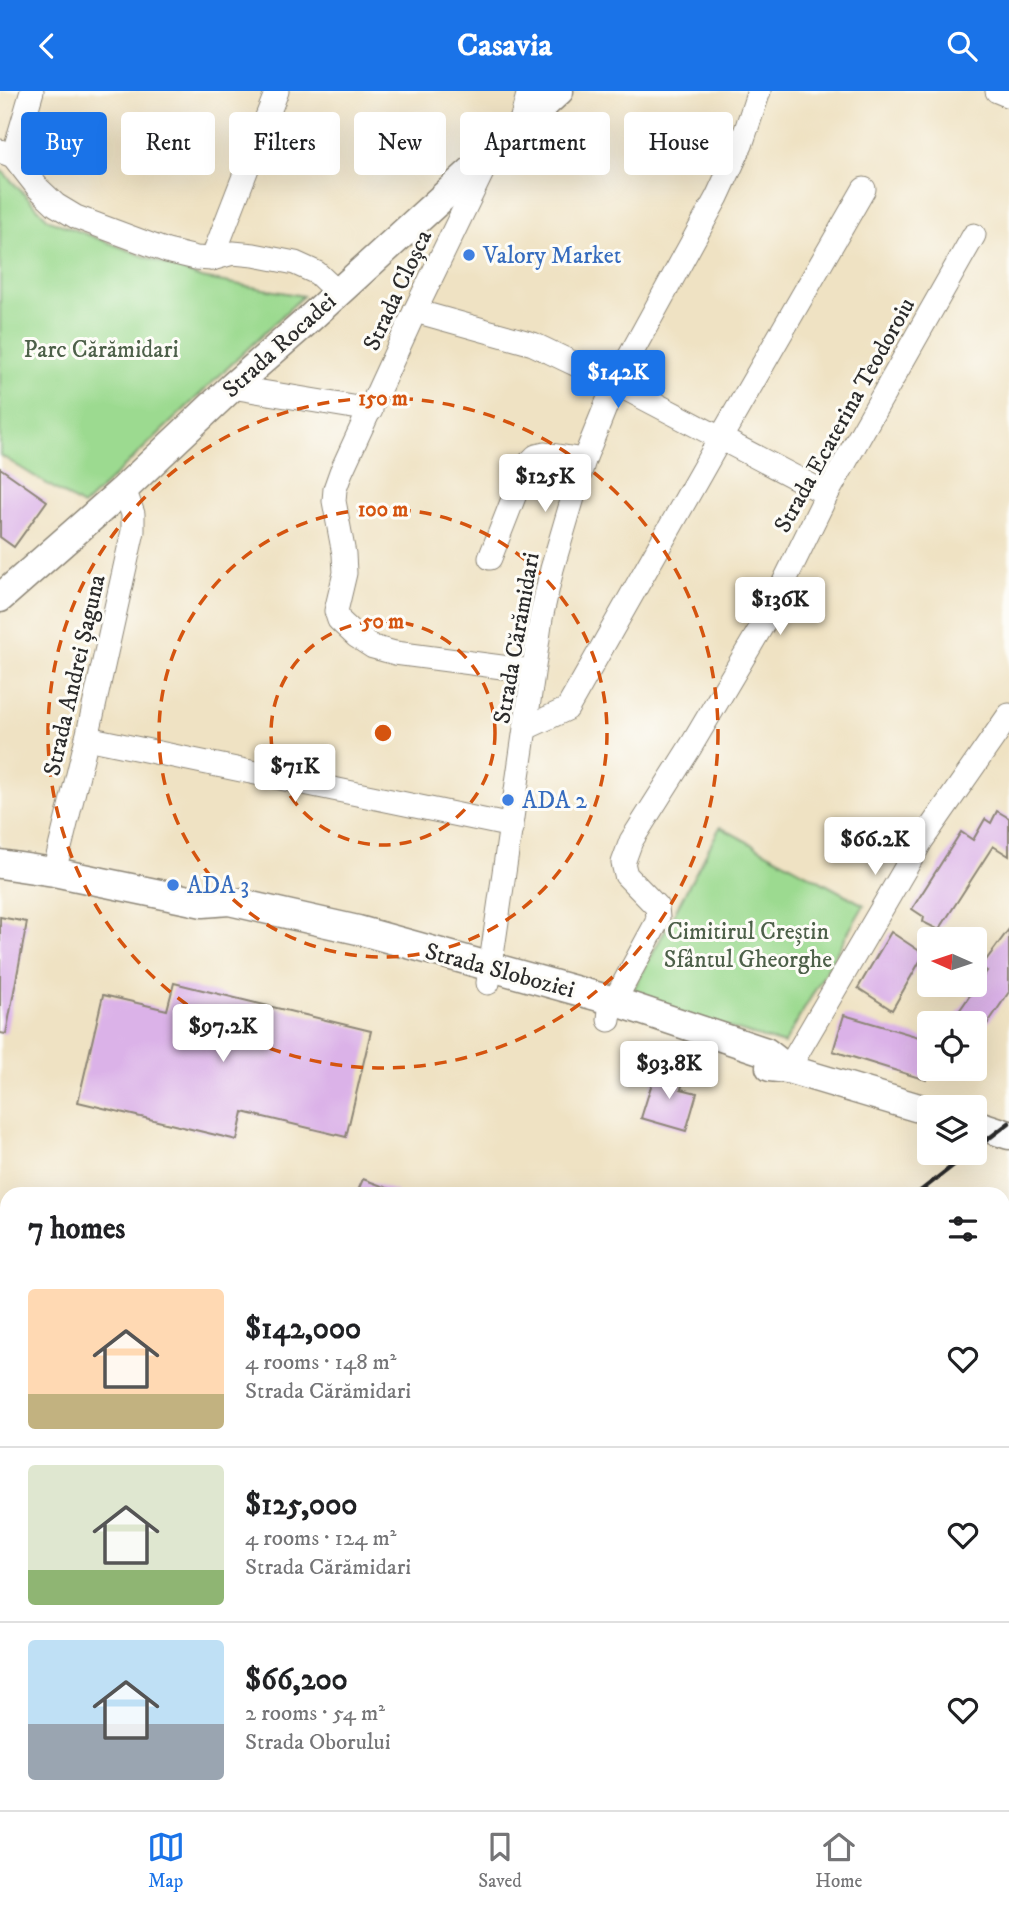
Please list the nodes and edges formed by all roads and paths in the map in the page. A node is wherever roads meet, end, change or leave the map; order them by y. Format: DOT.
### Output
graph roads {
  1 [pos="32,91"];
  2 [pos="277,91"];
  3 [pos="529,91"];
  4 [pos="559,91"];
  5 [pos="759,91"];
  6 [pos="997,91"];
  7 [pos="1009,96"];
  8 [pos="523,112"];
  9 [pos="535,112"];
  10 [pos="7,153"];
  11 [pos="466,175"];
  12 [pos="481,175"];
  13 [pos="864,190"];
  14 [pos="974,235"];
  15 [pos="212,259"];
  16 [pos="337,292"];
  17 [pos="415,311"];
  18 [pos="615,383"];
  19 [pos="232,387"];
  20 [pos="371,410"];
  21 [pos="720,439"];
  22 [pos="584,460"];
  23 [pos="124,489"];
  24 [pos="827,494"];
  25 [pos="490,558"];
  26 [pos="0,598"];
  27 [pos="532,671"];
  28 [pos="1009,715"];
  29 [pos="526,728"];
  30 [pos="87,738"];
  31 [pos="512,826"];
  32 [pos="0,864"];
  33 [pos="54,872"];
  34 [pos="490,975"];
  35 [pos="611,1011"];
  36 [pos="788,1069"];
  37 [pos="917,1107"];
  38 [pos="987,1128"];
  39 [pos="1009,1135"];
  1 -- 10 [label="street"];
  2 -- 15 [label="street"];
  3 -- 8 [label="street"];
  4 -- 9 [label="main road, Strada Rocadei"];
  5 -- 18 [label="street, Strada Cărămidari"];
  6 -- 7 [label="street"];
  10 -- 15 [label="street"];
  11 -- 16 [label="main road, Strada Rocadei"];
  12 -- 17 [label="street, Strada Cloșca"];
  13 -- 21 [label="street"];
  14 -- 24 [label="street, Strada Ecaterina Teodoroiu"];
  15 -- 16 [label="street"];
  16 -- 19 [label="main road, Strada Rocadei"];
  17 -- 18 [label="street"];
  17 -- 20 [label="street, Strada Cloșca"];
  18 -- 21 [label="street"];
  18 -- 22 [label="street, Strada Cărămidari"];
  19 -- 20 [label="street"];
  19 -- 23 [label="main road, Strada Rocadei"];
  20 -- 27 [label="street, Strada Cloșca"];
  21 -- 24 [label="street"];
  21 -- 29 [label="street"];
  22 -- 25 [label="street"];
  22 -- 27 [label="street, Strada Cărămidari"];
  23 -- 26 [label="main road, Strada Rocadei"];
  23 -- 30 [label="street, Strada Andrei Șaguna"];
  24 -- 35 [label="street, Strada Ecaterina Teodoroiu"];
  27 -- 29 [label="street, Strada Cărămidari"];
  28 -- 36 [label="street"];
  29 -- 31 [label="street, Strada Cărămidari"];
  30 -- 31 [label="street"];
  30 -- 33 [label="street, Strada Andrei Șaguna"];
  31 -- 34 [label="street, Strada Cărămidari"];
  32 -- 33 [label="main road, Strada Sloboziei"];
  33 -- 34 [label="main road, Strada Sloboziei"];
  34 -- 35 [label="main road, Strada Sloboziei"];
  35 -- 36 [label="main road, Strada Sloboziei"];
  36 -- 37 [label="main road, Strada Sloboziei"];
  38 -- 39 [label="main road"];
}
